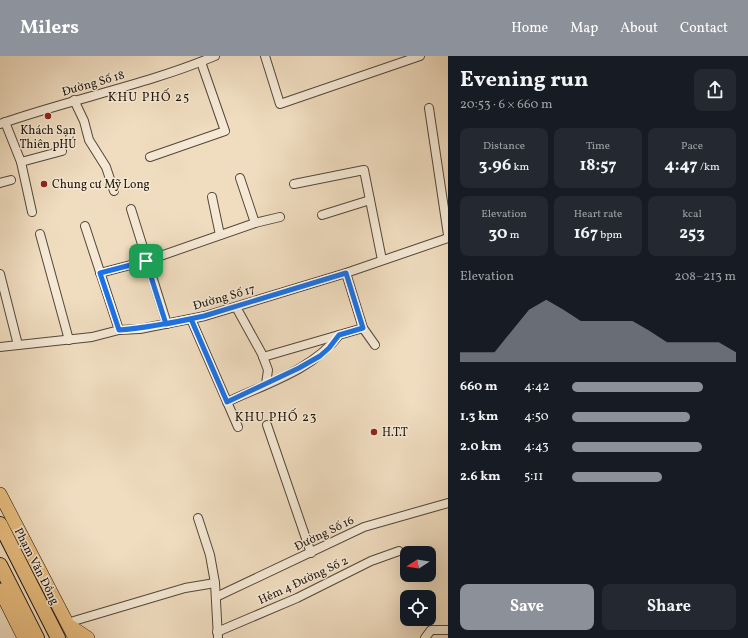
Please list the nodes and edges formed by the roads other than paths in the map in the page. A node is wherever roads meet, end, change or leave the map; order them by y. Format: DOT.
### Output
graph roads {
  1 [pos="215,56"];
  2 [pos="265,56"];
  3 [pos="420,56"];
  4 [pos="201,62"];
  5 [pos="74,100"];
  6 [pos="429,108"];
  7 [pos="3,123"];
  8 [pos="62,151"];
  9 [pos="150,157"];
  10 [pos="21,162"];
  11 [pos="240,178"];
  12 [pos="11,180"];
  13 [pos="0,183"];
  14 [pos="294,184"];
  15 [pos="114,191"];
  16 [pos="212,197"];
  17 [pos="370,200"];
  18 [pos="130,209"];
  19 [pos="32,212"];
  20 [pos="322,215"];
  21 [pos="280,217"];
  22 [pos="255,223"];
  23 [pos="85,226"];
  24 [pos="40,234"];
  25 [pos="220,236"];
  26 [pos="448,236"];
  27 [pos="382,260"];
  28 [pos="146,261"];
  29 [pos="100,273"];
  30 [pos="346,273"];
  31 [pos="0,274"];
  32 [pos="236,307"];
  33 [pos="191,319"];
  34 [pos="166,324"];
  35 [pos="363,328"];
  36 [pos="119,330"];
  37 [pos="339,335"];
  38 [pos="69,340"];
  39 [pos="18,345"];
  40 [pos="375,346"];
  41 [pos="0,347"];
  42 [pos="263,357"];
  43 [pos="266,384"];
  44 [pos="227,402"];
  45 [pos="267,425"];
  46 [pos="238,427"];
  47 [pos="0,494"];
  48 [pos="448,503"];
  49 [pos="198,518"];
  50 [pos="0,524"];
  51 [pos="399,551"];
  52 [pos="311,553"];
  53 [pos="0,565"];
  54 [pos="214,583"];
  55 [pos="0,590"];
  56 [pos="216,598"];
  57 [pos="67,624"];
  58 [pos="448,630"];
  59 [pos="218,635"];
  60 [pos="26,638"];
  61 [pos="59,638"];
  62 [pos="75,638"];
  63 [pos="88,638"];
  64 [pos="425,638"];
  1 -- 4 [label="street, Đường Số 18"];
  2 -- 3 [label="street"];
  4 -- 5 [label="street, Đường Số 18"];
  4 -- 9 [label="street"];
  5 -- 7 [label="street, Đường Số 18"];
  5 -- 15 [label="street"];
  6 -- 26 [label="street"];
  7 -- 10 [label="street"];
  8 -- 10 [label="street"];
  10 -- 19 [label="street"];
  11 -- 22 [label="street"];
  12 -- 13 [label="street"];
  14 -- 17 [label="street"];
  16 -- 25 [label="street"];
  17 -- 20 [label="street"];
  17 -- 27 [label="street"];
  18 -- 28 [label="street"];
  21 -- 22 [label="street"];
  22 -- 25 [label="street"];
  23 -- 29 [label="street"];
  24 -- 38 [label="street"];
  25 -- 28 [label="street"];
  26 -- 27 [label="street, Đường Số 17"];
  27 -- 30 [label="street, Đường Số 17"];
  28 -- 29 [label="street"];
  28 -- 34 [label="street"];
  29 -- 36 [label="street"];
  30 -- 32 [label="street, Đường Số 17"];
  30 -- 35 [label="street"];
  31 -- 39 [label="street"];
  32 -- 33 [label="street, Đường Số 17"];
  32 -- 42 [label="street"];
  33 -- 34 [label="street, Đường Số 17"];
  33 -- 44 [label="street"];
  34 -- 36 [label="street, Đường Số 17"];
  35 -- 37 [label="street"];
  35 -- 40 [label="street"];
  36 -- 38 [label="street, Đường Số 17"];
  37 -- 42 [label="street"];
  37 -- 43 [label="street"];
  38 -- 39 [label="street, Đường Số 17"];
  39 -- 41 [label="street, Đường Số 17"];
  42 -- 43 [label="street"];
  43 -- 44 [label="street"];
  44 -- 46 [label="street"];
  45 -- 52 [label="street"];
  47 -- 57 [label="main road, Phạm Văn Đồng"];
  48 -- 52 [label="street, Đường Số 16"];
  49 -- 54 [label="street"];
  50 -- 61 [label="highway"];
  51 -- 59 [label="street, Hẻm 4 Đường Số 2"];
  52 -- 56 [label="street, Đường Số 16"];
  53 -- 60 [label="highway"];
  54 -- 56 [label="street"];
  54 -- 57 [label="street"];
  55 -- 60 [label="main road"];
  56 -- 59 [label="street"];
  57 -- 61 [label="main road"];
  57 -- 62 [label="main road, Phạm Văn Đồng"];
  57 -- 63 [label="main road"];
  58 -- 64 [label="street"];
}
